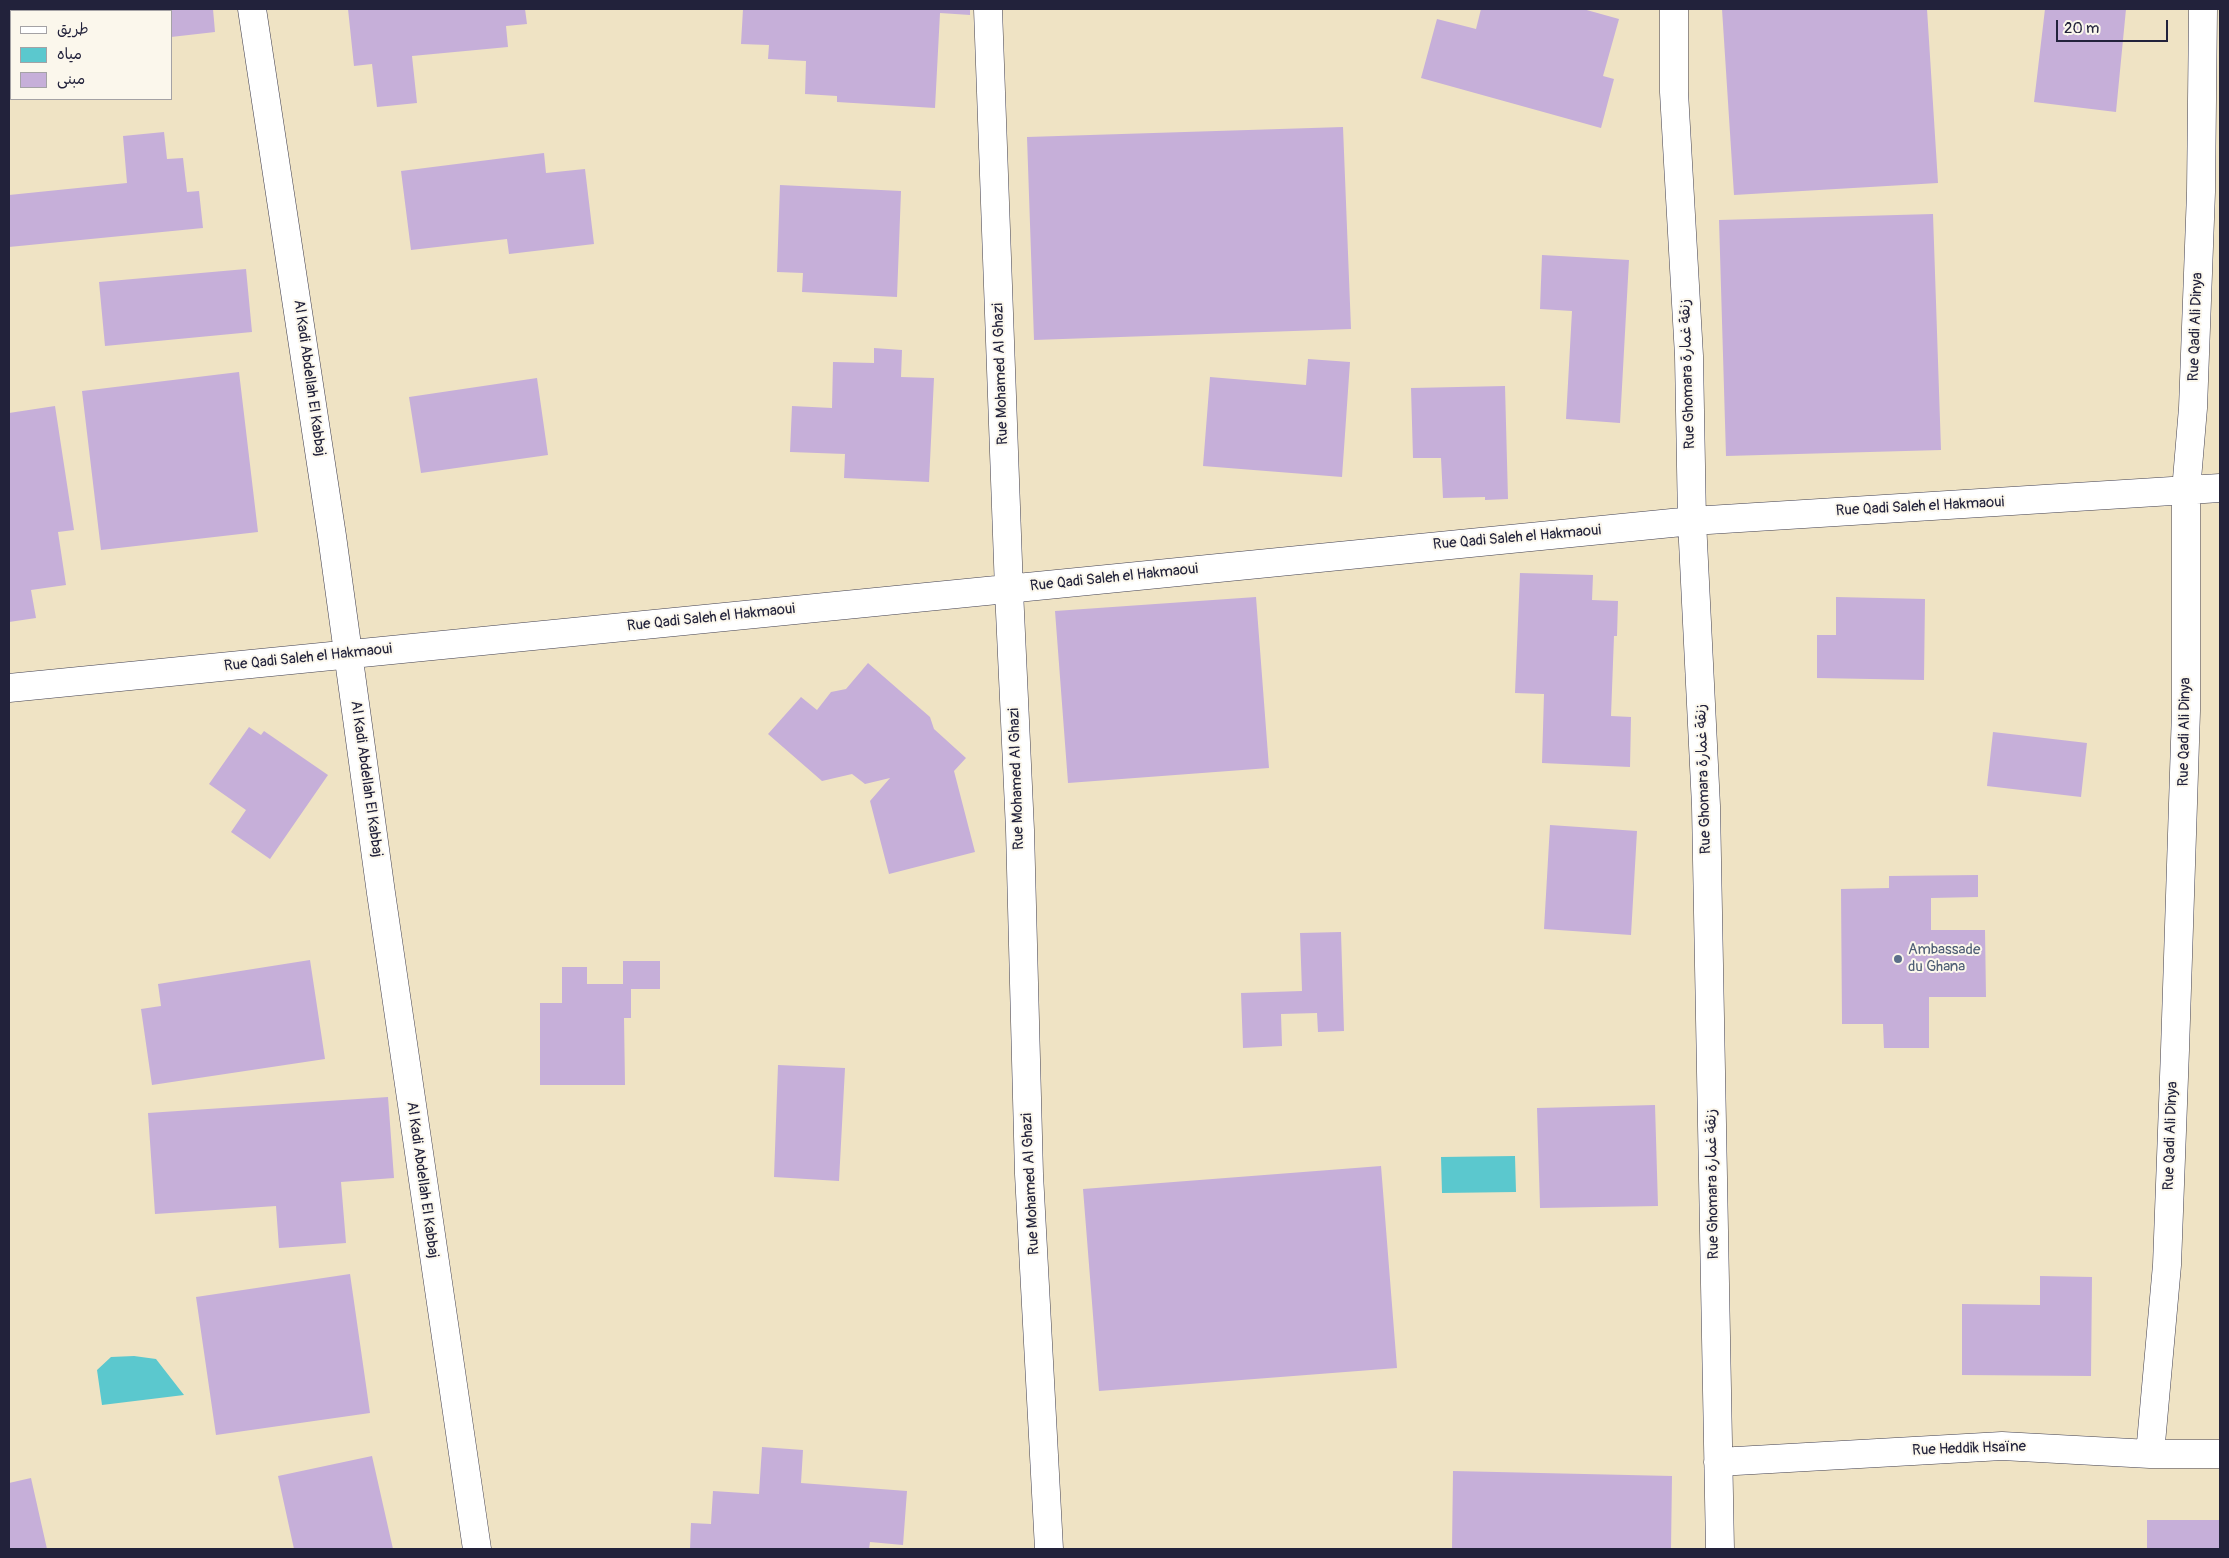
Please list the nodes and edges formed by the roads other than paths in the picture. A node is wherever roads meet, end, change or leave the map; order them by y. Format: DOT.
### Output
graph roads {
  1 [pos="252,9"];
  2 [pos="988,9"];
  3 [pos="1674,9"];
  4 [pos="2203,9"];
  5 [pos="2220,488"];
  6 [pos="2186,491"];
  7 [pos="1692,521"];
  8 [pos="1009,590"];
  9 [pos="349,654"];
  10 [pos="9,688"];
  11 [pos="2150,1454"];
  12 [pos="2220,1454"];
  13 [pos="1718,1462"];
  14 [pos="477,1549"];
  15 [pos="1049,1549"];
  16 [pos="1720,1549"];
  1 -- 9 [label="street, Al Kadi Abdellah El Kabbaj"];
  2 -- 8 [label="street, Rue Mohamed Al Ghazi"];
  3 -- 7 [label="street, Rue Ghomara زنقة غمارة"];
  4 -- 6 [label="street, Rue Qadi Ali Dinya"];
  5 -- 6 [label="street, Rue Qadi Saleh el Hakmaoui"];
  6 -- 7 [label="street, Rue Qadi Saleh el Hakmaoui"];
  6 -- 11 [label="street, Rue Qadi Ali Dinya"];
  7 -- 8 [label="street, Rue Qadi Saleh el Hakmaoui"];
  7 -- 13 [label="street, Rue Ghomara زنقة غمارة"];
  8 -- 9 [label="street, Rue Qadi Saleh el Hakmaoui"];
  8 -- 15 [label="street, Rue Mohamed Al Ghazi"];
  9 -- 10 [label="street, Rue Qadi Saleh el Hakmaoui"];
  9 -- 14 [label="street, Al Kadi Abdellah El Kabbaj"];
  11 -- 12 [label="street, Rue Heddik Hsaïne"];
  11 -- 13 [label="street, Rue Heddik Hsaïne"];
  13 -- 16 [label="street, Rue Ghomara زنقة غمارة"];
}
